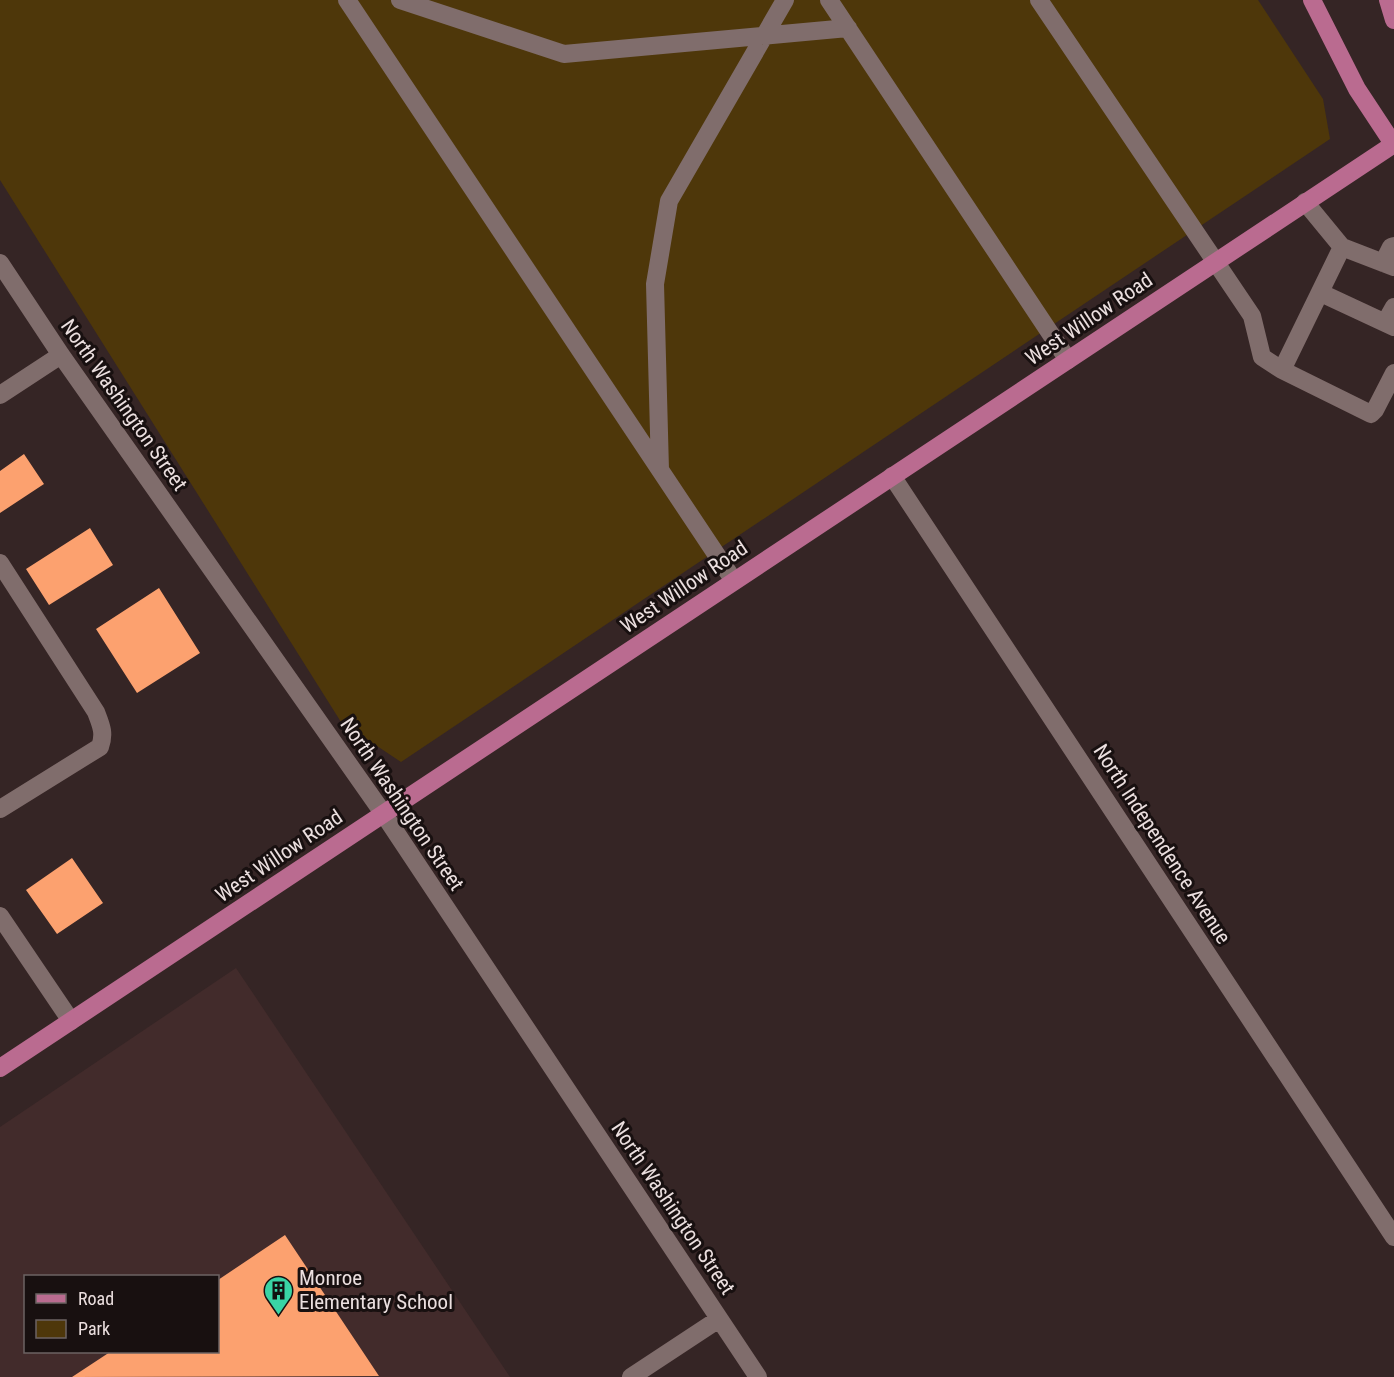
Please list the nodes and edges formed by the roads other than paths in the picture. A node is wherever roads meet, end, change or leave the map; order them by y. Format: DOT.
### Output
graph roads {
  1 [pos="347,0"];
  2 [pos="400,0"];
  3 [pos="785,0"];
  4 [pos="830,0"];
  5 [pos="1039,0"];
  6 [pos="1311,0"];
  7 [pos="1388,0"];
  8 [pos="1394,20"];
  9 [pos="848,28"];
  10 [pos="764,36"];
  11 [pos="1394,144"];
  12 [pos="1305,202"];
  13 [pos="1394,246"];
  14 [pos="1342,247"];
  15 [pos="1216,261"];
  16 [pos="0,262"];
  17 [pos="1389,265"];
  18 [pos="1321,293"];
  19 [pos="1394,307"];
  20 [pos="1389,325"];
  21 [pos="61,355"];
  22 [pos="1068,360"];
  23 [pos="1282,370"];
  24 [pos="1394,373"];
  25 [pos="0,395"];
  26 [pos="660,470"];
  27 [pos="892,476"];
  28 [pos="0,563"];
  29 [pos="734,581"];
  30 [pos="0,810"];
  31 [pos="383,813"];
  32 [pos="0,916"];
  33 [pos="71,1021"];
  34 [pos="0,1068"];
  35 [pos="1394,1237"];
  36 [pos="719,1319"];
  37 [pos="631,1377"];
  38 [pos="758,1377"];
  1 -- 26 [label="street"];
  2 -- 10 [label="street"];
  3 -- 10 [label="street"];
  4 -- 9 [label="street"];
  5 -- 15 [label="street"];
  6 -- 11 [label="main road"];
  7 -- 8 [label="main road"];
  9 -- 10 [label="street"];
  9 -- 22 [label="street"];
  10 -- 26 [label="street"];
  11 -- 12 [label="main road, West Willow Road"];
  12 -- 14 [label="street"];
  12 -- 15 [label="main road, West Willow Road"];
  13 -- 17 [label="street"];
  14 -- 17 [label="street"];
  14 -- 18 [label="street"];
  15 -- 22 [label="main road, West Willow Road"];
  15 -- 23 [label="street"];
  16 -- 21 [label="street, North Washington Street"];
  18 -- 20 [label="street"];
  18 -- 23 [label="street"];
  19 -- 20 [label="street"];
  21 -- 25 [label="street"];
  21 -- 31 [label="street, North Washington Street"];
  22 -- 27 [label="main road, West Willow Road"];
  23 -- 24 [label="street"];
  26 -- 29 [label="street"];
  27 -- 29 [label="main road, West Willow Road"];
  27 -- 35 [label="street, North Independence Avenue"];
  28 -- 30 [label="street"];
  29 -- 31 [label="main road, West Willow Road"];
  31 -- 33 [label="main road, West Willow Road"];
  31 -- 36 [label="street, North Washington Street"];
  32 -- 33 [label="street"];
  33 -- 34 [label="main road, West Willow Road"];
  36 -- 37 [label="street"];
  36 -- 38 [label="street, North Washington Street"];
}
